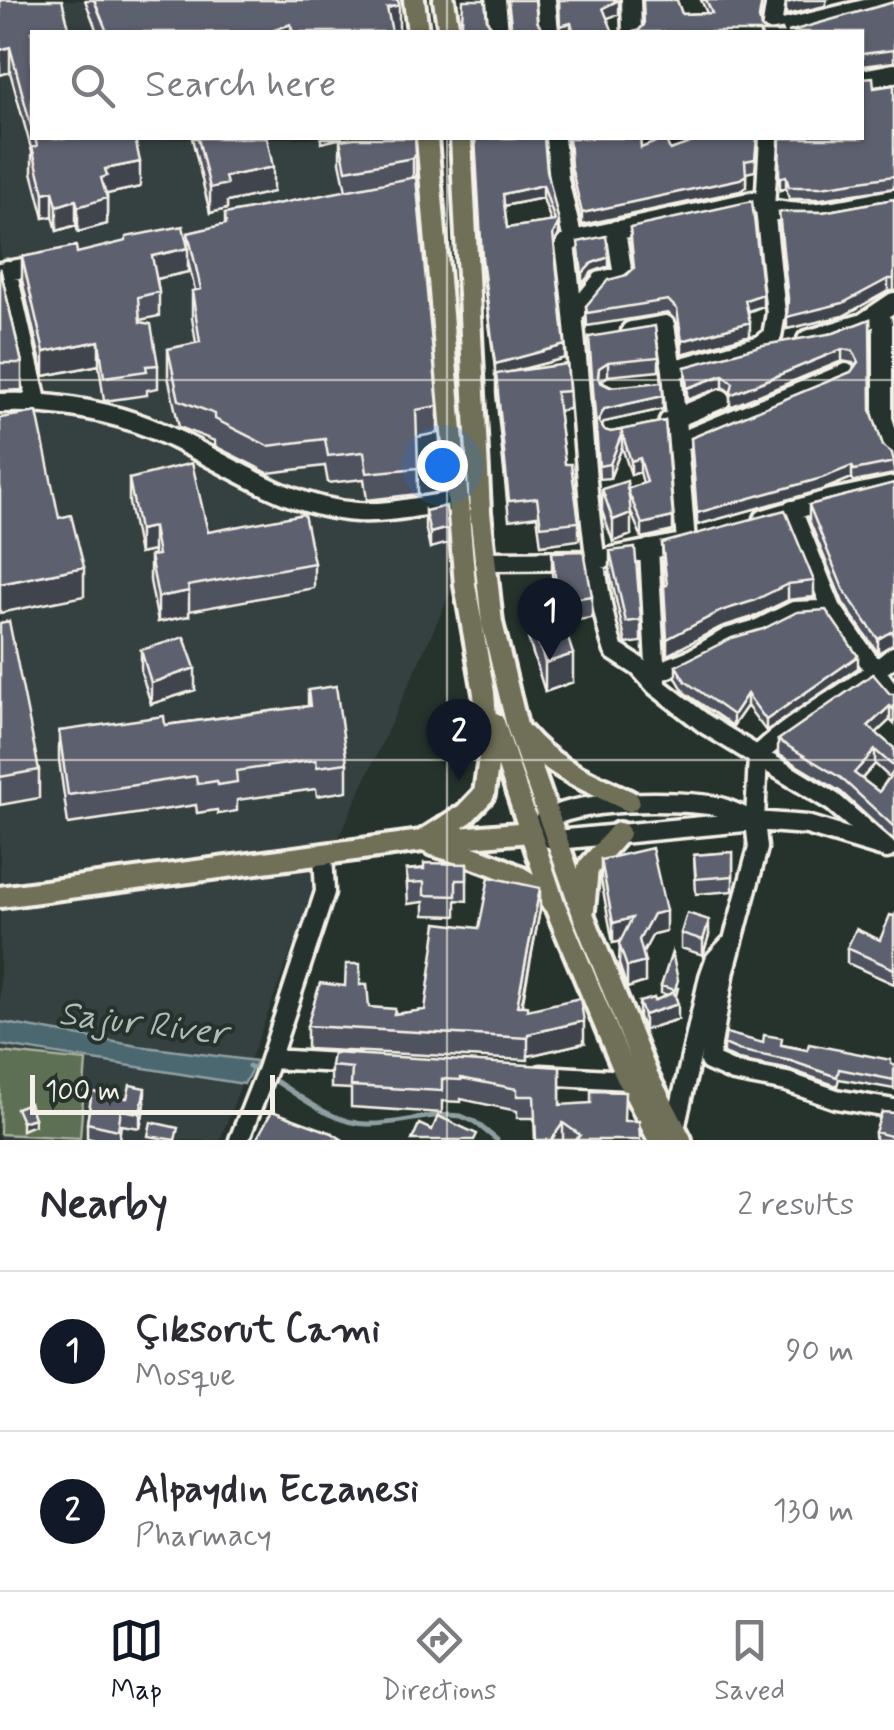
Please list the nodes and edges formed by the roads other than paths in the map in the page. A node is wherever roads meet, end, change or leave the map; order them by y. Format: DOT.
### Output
graph roads {
  1 [pos="414,0"];
  2 [pos="444,0"];
  3 [pos="496,0"];
  4 [pos="546,0"];
  5 [pos="631,0"];
  6 [pos="776,0"];
  7 [pos="894,2"];
  8 [pos="418,30"];
  9 [pos="449,30"];
  10 [pos="499,30"];
  11 [pos="548,30"];
  12 [pos="632,30"];
  13 [pos="771,30"];
  14 [pos="779,30"];
  15 [pos="894,73"];
  16 [pos="864,79"];
  17 [pos="427,140"];
  18 [pos="466,140"];
  19 [pos="555,140"];
  20 [pos="769,140"];
  21 [pos="894,198"];
  22 [pos="764,208"];
  23 [pos="616,230"];
  24 [pos="573,240"];
  25 [pos="61,262"];
  26 [pos="3,271"];
  27 [pos="886,308"];
  28 [pos="574,313"];
  29 [pos="594,337"];
  30 [pos="762,345"];
  31 [pos="889,364"];
  32 [pos="846,372"];
  33 [pos="673,376"];
  34 [pos="653,383"];
  35 [pos="720,400"];
  36 [pos="37,401"];
  37 [pos="0,404"];
  38 [pos="677,419"];
  39 [pos="652,426"];
  40 [pos="679,442"];
  41 [pos="894,453"];
  42 [pos="894,486"];
  43 [pos="457,502"];
  44 [pos="792,510"];
  45 [pos="742,526"];
  46 [pos="708,536"];
  47 [pos="686,542"];
  48 [pos="649,549"];
  49 [pos="484,560"];
  50 [pos="596,560"];
  51 [pos="832,609"];
  52 [pos="894,656"];
  53 [pos="876,672"];
  54 [pos="657,679"];
  55 [pos="484,693"];
  56 [pos="894,697"];
  57 [pos="516,726"];
  58 [pos="758,755"];
  59 [pos="629,802"];
  60 [pos="548,818"];
  61 [pos="754,820"];
  62 [pos="531,832"];
  63 [pos="619,833"];
  64 [pos="556,840"];
  65 [pos="422,841"];
  66 [pos="890,851"];
  67 [pos="324,854"];
  68 [pos="0,897"];
  69 [pos="554,906"];
  70 [pos="584,917"];
  71 [pos="733,941"];
  72 [pos="269,1064"];
  73 [pos="370,1065"];
  74 [pos="528,1074"];
  75 [pos="628,1080"];
  76 [pos="894,1109"];
  77 [pos="672,1136"];
  78 [pos="239,1140"];
  1 -- 8 [label="main road"];
  2 -- 9 [label="main road"];
  3 -- 10 [label="street"];
  4 -- 11 [label="street"];
  5 -- 12 [label="street"];
  6 -- 13 [label="street"];
  7 -- 14 [label="street"];
  15 -- 16 [label="street"];
  17 -- 43 [label="main road"];
  18 -- 49 [label="main road"];
  19 -- 24 [label="street"];
  20 -- 22 [label="street"];
  21 -- 22 [label="street"];
  22 -- 23 [label="street"];
  22 -- 30 [label="street"];
  23 -- 24 [label="street"];
  23 -- 28 [label="street"];
  24 -- 28 [label="street"];
  25 -- 26 [label="street"];
  26 -- 36 [label="street"];
  27 -- 30 [label="street"];
  27 -- 31 [label="street"];
  28 -- 29 [label="street"];
  29 -- 33 [label="street"];
  29 -- 50 [label="street"];
  30 -- 33 [label="street"];
  31 -- 41 [label="street"];
  32 -- 40 [label="street"];
  33 -- 34 [label="street"];
  33 -- 38 [label="street"];
  35 -- 38 [label="street"];
  36 -- 37 [label="street"];
  36 -- 43 [label="street"];
  38 -- 39 [label="street"];
  38 -- 40 [label="street"];
  40 -- 47 [label="street"];
  42 -- 44 [label="street"];
  43 -- 55 [label="main road"];
  44 -- 45 [label="street"];
  44 -- 51 [label="street"];
  46 -- 47 [label="street"];
  47 -- 48 [label="street"];
  48 -- 50 [label="street"];
  48 -- 54 [label="street"];
  49 -- 50 [label="street"];
  49 -- 57 [label="main road"];
  50 -- 54 [label="street"];
  51 -- 53 [label="street"];
  51 -- 54 [label="street"];
  52 -- 53 [label="street"];
  53 -- 56 [label="street"];
  53 -- 58 [label="street"];
  54 -- 58 [label="street"];
  55 -- 62 [label="main road"];
  55 -- 65 [label="main road"];
  57 -- 59 [label="main road"];
  57 -- 60 [label="main road"];
  58 -- 61 [label="street"];
  58 -- 66 [label="street"];
  59 -- 60 [label="street"];
  59 -- 61 [label="street"];
  60 -- 62 [label="street"];
  60 -- 64 [label="main road"];
  61 -- 63 [label="street"];
  61 -- 66 [label="street"];
  61 -- 71 [label="street"];
  62 -- 64 [label="street"];
  62 -- 65 [label="main road"];
  62 -- 69 [label="main road"];
  63 -- 64 [label="street"];
  63 -- 70 [label="main road"];
  64 -- 70 [label="main road"];
  65 -- 67 [label="main road"];
  65 -- 69 [label="main road"];
  67 -- 68 [label="main road"];
  67 -- 72 [label="street"];
  69 -- 75 [label="main road"];
  70 -- 77 [label="main road"];
  71 -- 76 [label="street"];
  71 -- 77 [label="street"];
  72 -- 73 [label="street"];
  72 -- 78 [label="street"];
  74 -- 75 [label="street"];
  75 -- 77 [label="main road"];
}
